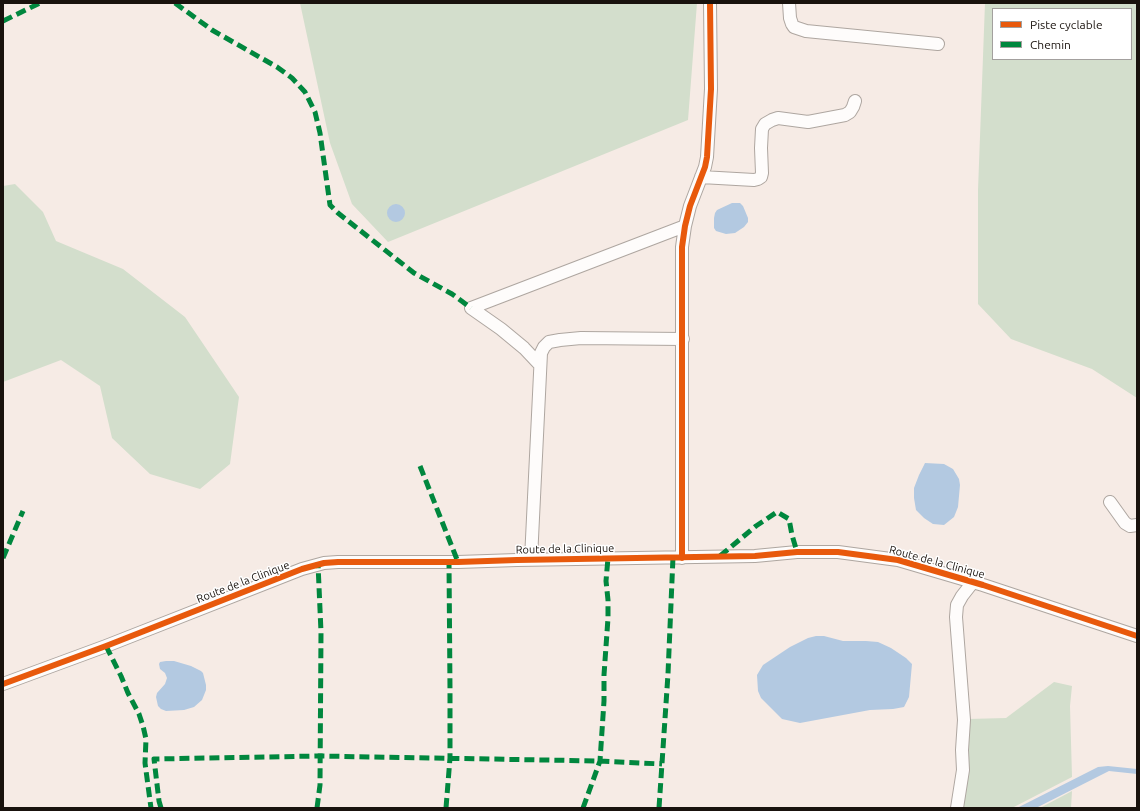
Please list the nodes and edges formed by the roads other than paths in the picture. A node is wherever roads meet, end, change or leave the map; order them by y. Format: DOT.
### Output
graph roads {
  1 [pos="710,3"];
  2 [pos="789,3"];
  3 [pos="938,44"];
  4 [pos="855,101"];
  5 [pos="701,177"];
  6 [pos="685,226"];
  7 [pos="683,339"];
  8 [pos="540,365"];
  9 [pos="1110,502"];
  10 [pos="1137,525"];
  11 [pos="682,558"];
  12 [pos="531,560"];
  13 [pos="973,582"];
  14 [pos="1137,636"];
  15 [pos="3,684"];
  16 [pos="957,808"];
  1 -- 5 [label="street"];
  2 -- 3 [label="street"];
  4 -- 5 [label="street"];
  5 -- 6 [label="street"];
  6 -- 7 [label="street"];
  6 -- 8 [label="street"];
  7 -- 8 [label="street"];
  7 -- 11 [label="street"];
  8 -- 12 [label="street"];
  9 -- 10 [label="street"];
  11 -- 12 [label="street, Route de la Clinique"];
  11 -- 13 [label="street, Route de la Clinique"];
  12 -- 15 [label="street, Route de la Clinique"];
  13 -- 14 [label="street, Route de la Clinique"];
  13 -- 16 [label="street"];
}
